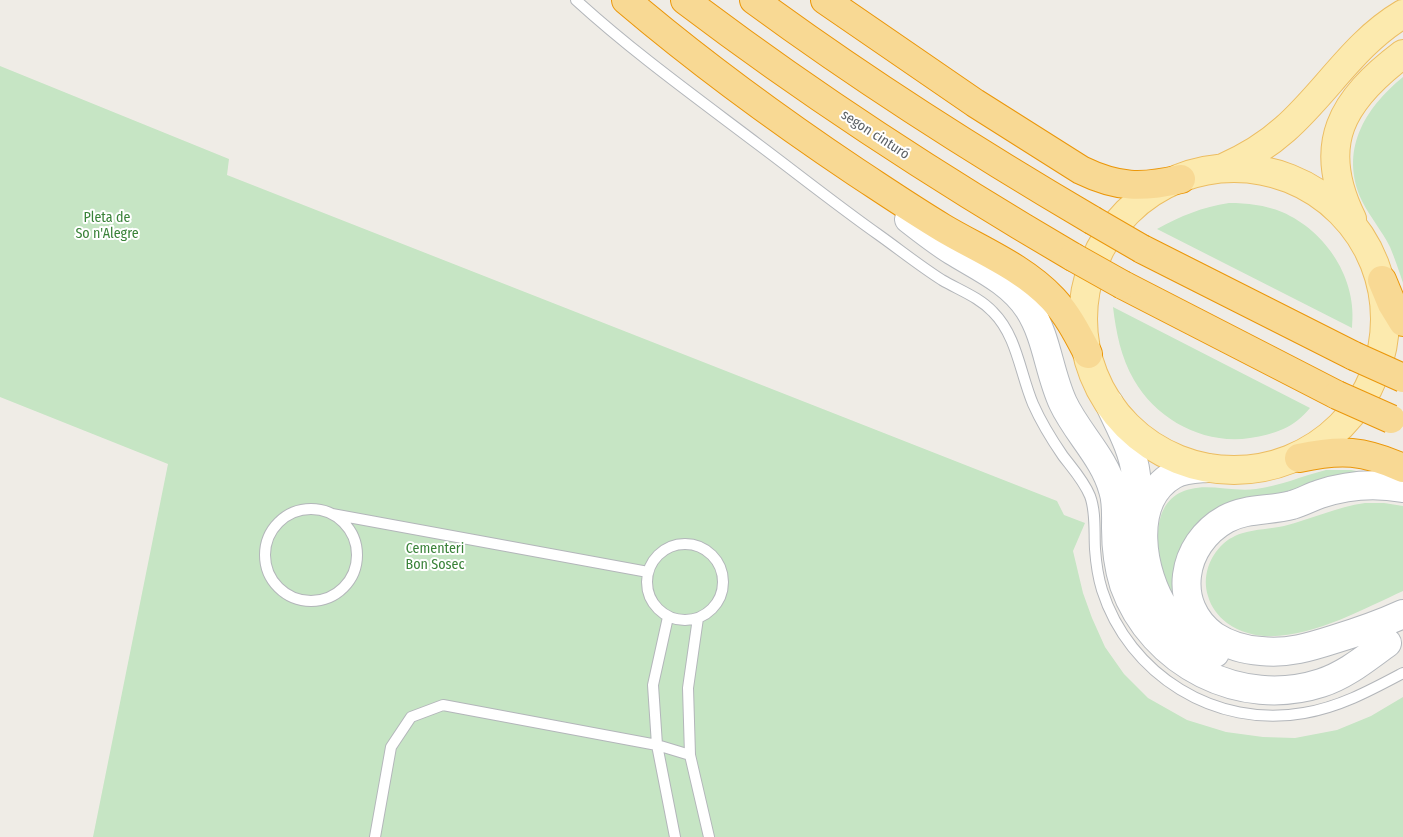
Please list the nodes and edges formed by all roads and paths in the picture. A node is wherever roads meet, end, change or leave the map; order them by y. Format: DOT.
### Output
graph roads {
  1 [pos="576,0"];
  2 [pos="626,0"];
  3 [pos="685,0"];
  4 [pos="754,0"];
  5 [pos="825,0"];
  6 [pos="1403,14"];
  7 [pos="1403,54"];
  8 [pos="1221,168"];
  9 [pos="855,172"];
  10 [pos="1181,179"];
  11 [pos="1357,229"];
  12 [pos="1382,280"];
  13 [pos="1403,322"];
  14 [pos="1088,354"];
  15 [pos="1403,378"];
  16 [pos="1109,403"];
  17 [pos="1397,422"];
  18 [pos="1298,458"];
  19 [pos="1207,468"];
  20 [pos="1403,468"];
  21 [pos="1403,488"];
  22 [pos="332,514"];
  23 [pos="648,572"];
  24 [pos="1403,614"];
  25 [pos="668,616"];
  26 [pos="698,618"];
  27 [pos="1388,635"];
  28 [pos="1403,673"];
  29 [pos="658,745"];
  30 [pos="690,755"];
  31 [pos="375,837"];
  32 [pos="675,837"];
  33 [pos="710,837"];
  1 -- 28 [label="lane"];
  2 -- 9 [label="highway"];
  3 -- 17 [label="highway, segon cinturó, bridge"];
  4 -- 15 [label="highway, bridge"];
  5 -- 10 [label="highway"];
  6 -- 8 [label="main road"];
  7 -- 11 [label="main road"];
  8 -- 10 [label="main road"];
  8 -- 11 [label="main road"];
  9 -- 14 [label="highway"];
  9 -- 27 [label="street"];
  10 -- 14 [label="main road"];
  11 -- 12 [label="main road"];
  12 -- 13 [label="highway"];
  12 -- 18 [label="main road"];
  14 -- 16 [label="main road"];
  16 -- 19 [label="main road"];
  16 -- 27 [label="street"];
  18 -- 19 [label="main road"];
  18 -- 20 [label="highway"];
  19 -- 27 [label="street"];
  21 -- 27 [label="street"];
  22 -- 22 [label="lane"];
  22 -- 23 [label="lane"];
  23 -- 25 [label="lane"];
  23 -- 26 [label="lane"];
  24 -- 27 [label="street"];
  25 -- 26 [label="lane"];
  25 -- 29 [label="lane"];
  26 -- 30 [label="lane"];
  29 -- 30 [label="lane"];
  29 -- 31 [label="lane"];
  29 -- 32 [label="lane"];
  30 -- 33 [label="lane"];
}
